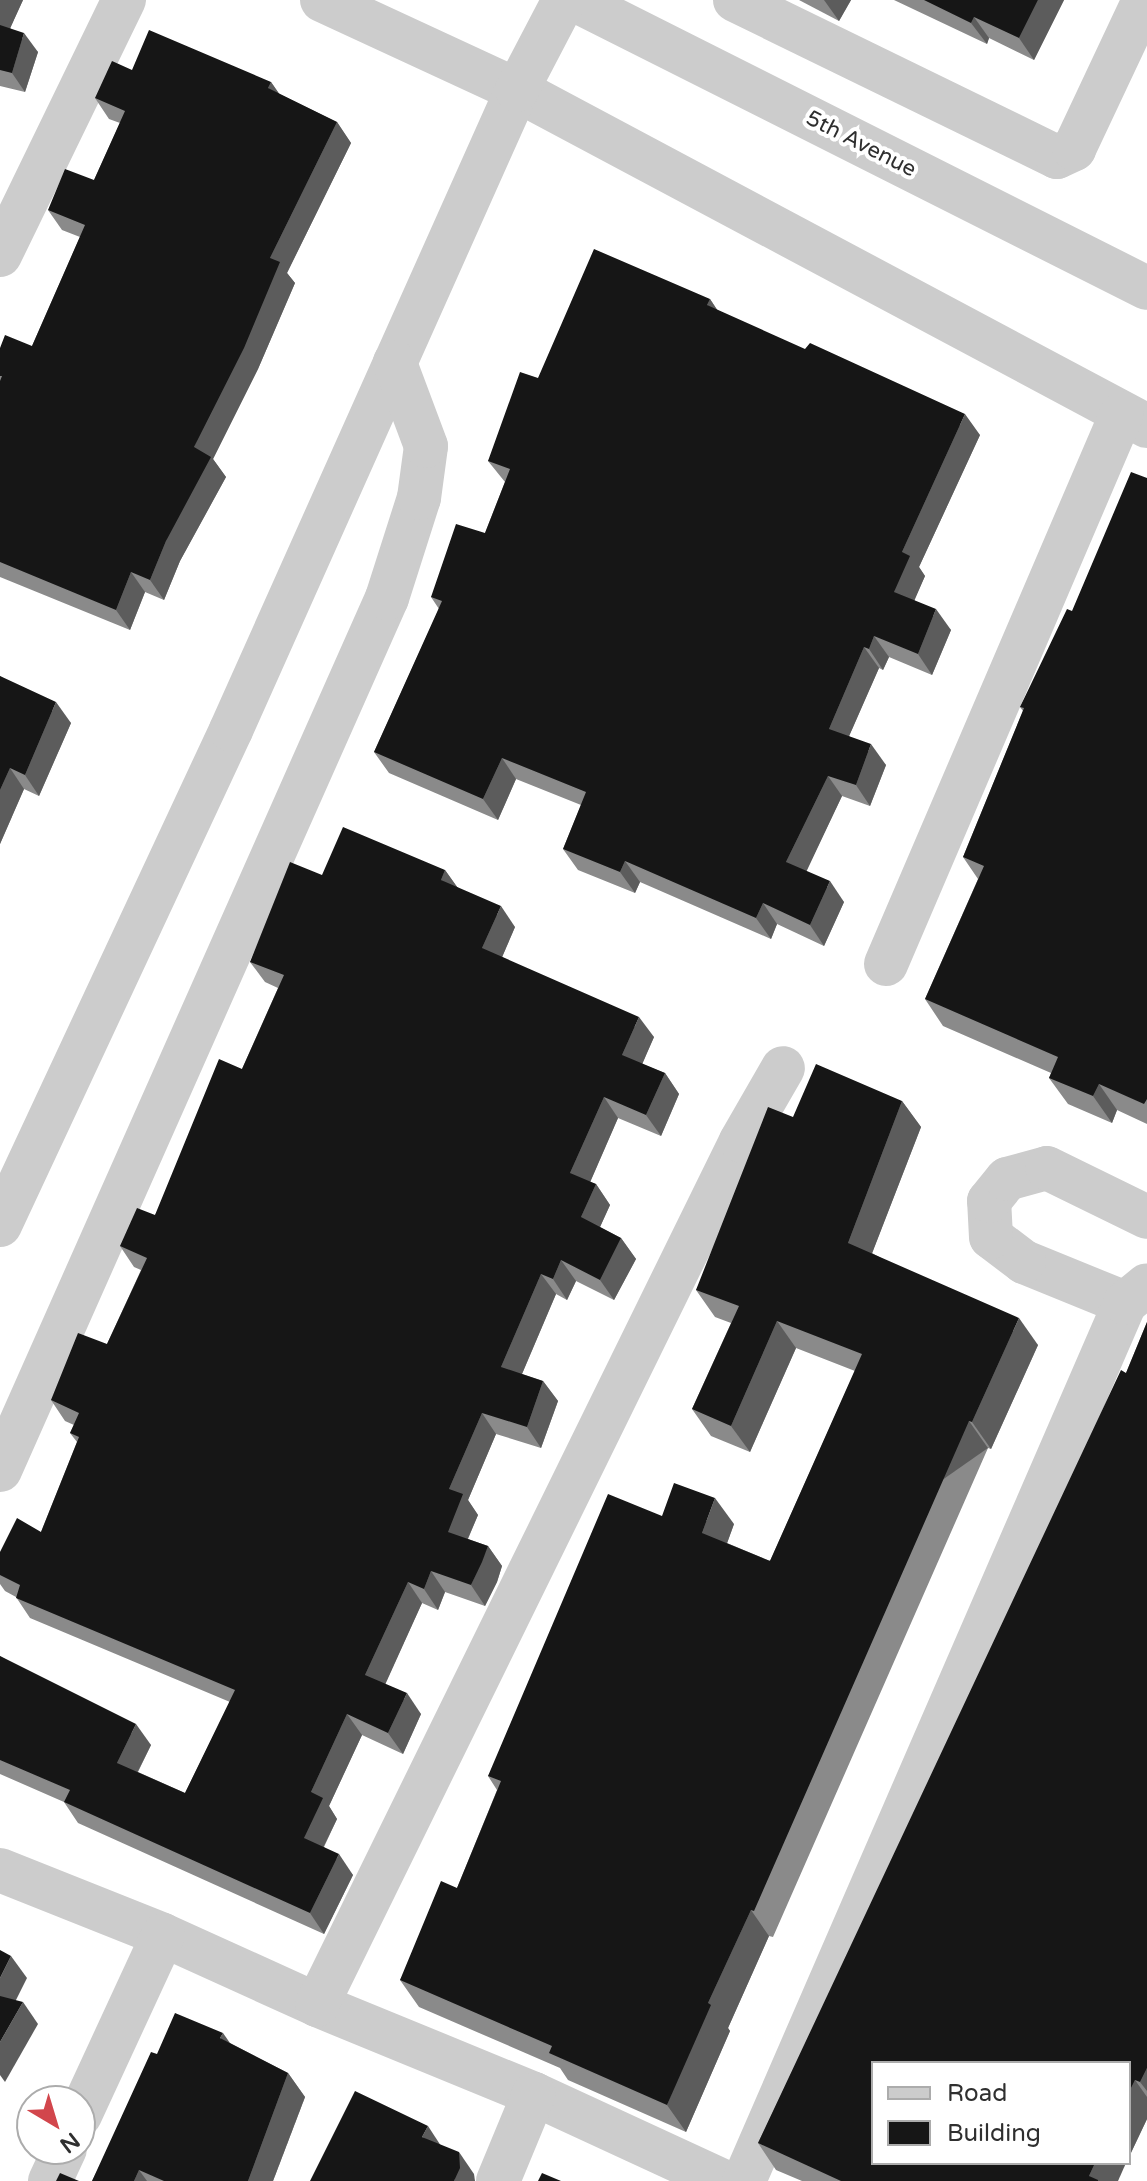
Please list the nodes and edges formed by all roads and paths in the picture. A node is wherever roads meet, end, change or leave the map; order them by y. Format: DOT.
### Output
graph roads {
  1 [pos="124,0"];
  2 [pos="322,0"];
  3 [pos="564,0"];
  4 [pos="575,0"];
  5 [pos="735,0"];
  6 [pos="1144,0"];
  7 [pos="517,90"];
  8 [pos="0,255"];
  9 [pos="1147,288"];
  10 [pos="395,363"];
  11 [pos="1135,420"];
  12 [pos="886,964"];
  13 [pos="783,1068"];
  14 [pos="1147,1217"];
  15 [pos="0,1225"];
  16 [pos="1136,1294"];
  17 [pos="0,1470"];
  18 [pos="0,1870"];
  19 [pos="163,1935"];
  20 [pos="317,2005"];
  21 [pos="94,2085"];
  22 [pos="534,2094"];
  23 [pos="498,2181"];
  24 [pos="722,2181"];
  25 [pos="744,2181"];
  1 -- 8 [label="street"];
  2 -- 7 [label="street"];
  3 -- 7 [label="street"];
  4 -- 9 [label="street, 5th Avenue"];
  5 -- 6 [label="street"];
  7 -- 10 [label="street"];
  7 -- 11 [label="street"];
  10 -- 15 [label="street"];
  10 -- 17 [label="street"];
  11 -- 12 [label="street"];
  13 -- 20 [label="street"];
  14 -- 16 [label="street"];
  16 -- 25 [label="street"];
  18 -- 19 [label="street"];
  19 -- 20 [label="street"];
  19 -- 21 [label="street"];
  20 -- 22 [label="street"];
  22 -- 23 [label="street"];
  22 -- 24 [label="street"];
}
